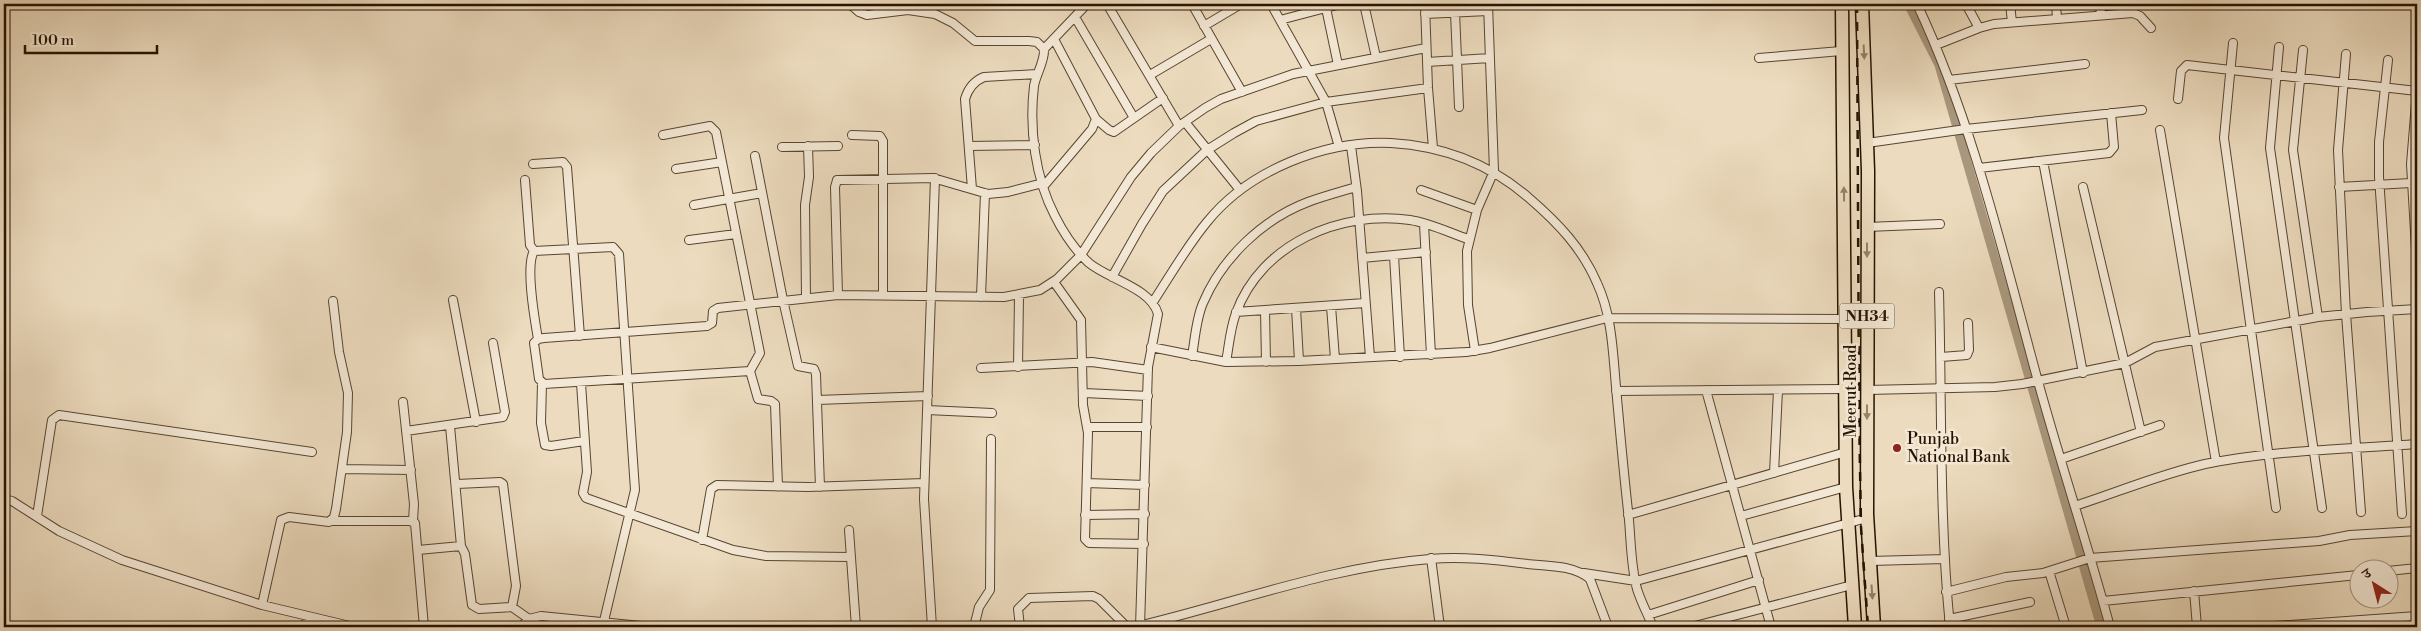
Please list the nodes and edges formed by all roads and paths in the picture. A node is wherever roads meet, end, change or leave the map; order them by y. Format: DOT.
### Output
graph roads {
  1 [pos="850,4"];
  2 [pos="1087,4"];
  3 [pos="1107,4"];
  4 [pos="1192,4"];
  5 [pos="1241,4"];
  6 [pos="1271,4"];
  7 [pos="1341,4"];
  8 [pos="1364,4"];
  9 [pos="1425,4"];
  10 [pos="1842,4"];
  11 [pos="1862,4"];
  12 [pos="1917,4"];
  13 [pos="1966,4"];
  14 [pos="2010,4"];
  15 [pos="2056,4"];
  16 [pos="2100,4"];
  17 [pos="1488,7"];
  18 [pos="1326,8"];
  19 [pos="1455,12"];
  20 [pos="1425,14"];
  21 [pos="2101,15"];
  22 [pos="1075,17"];
  23 [pos="2058,19"];
  24 [pos="1280,20"];
  25 [pos="2012,22"];
  26 [pos="1204,26"];
  27 [pos="1979,28"];
  28 [pos="2151,28"];
  29 [pos="1054,39"];
  30 [pos="1212,39"];
  31 [pos="2233,43"];
  32 [pos="1936,45"];
  33 [pos="2279,47"];
  34 [pos="1426,48"];
  35 [pos="1044,49"];
  36 [pos="2303,50"];
  37 [pos="1841,51"];
  38 [pos="2346,54"];
  39 [pos="1376,57"];
  40 [pos="1490,58"];
  41 [pos="1759,58"];
  42 [pos="1458,60"];
  43 [pos="2388,60"];
  44 [pos="1427,62"];
  45 [pos="2085,64"];
  46 [pos="1338,65"];
  47 [pos="2230,69"];
  48 [pos="1309,71"];
  49 [pos="1038,74"];
  50 [pos="1150,75"];
  51 [pos="2276,76"];
  52 [pos="2300,79"];
  53 [pos="1949,80"];
  54 [pos="2343,84"];
  55 [pos="1428,88"];
  56 [pos="2385,88"];
  57 [pos="2417,91"];
  58 [pos="1242,92"];
  59 [pos="1162,98"];
  60 [pos="2178,99"];
  61 [pos="1326,102"];
  62 [pos="1459,107"];
  63 [pos="2142,110"];
  64 [pos="2111,113"];
  65 [pos="1134,118"];
  66 [pos="1096,119"];
  67 [pos="1182,124"];
  68 [pos="1964,129"];
  69 [pos="2160,130"];
  70 [pos="664,135"];
  71 [pos="852,136"];
  72 [pos="1867,143"];
  73 [pos="782,146"];
  74 [pos="808,146"];
  75 [pos="838,146"];
  76 [pos="969,146"];
  77 [pos="1034,146"];
  78 [pos="1338,146"];
  79 [pos="1351,146"];
  80 [pos="1433,148"];
  81 [pos="1207,150"];
  82 [pos="755,156"];
  83 [pos="2043,161"];
  84 [pos="722,162"];
  85 [pos="533,164"];
  86 [pos="1979,168"];
  87 [pos="676,170"];
  88 [pos="1494,171"];
  89 [pos="885,178"];
  90 [pos="935,178"];
  91 [pos="525,180"];
  92 [pos="2412,183"];
  93 [pos="1043,185"];
  94 [pos="2379,185"];
  95 [pos="1356,187"];
  96 [pos="2339,187"];
  97 [pos="2083,188"];
  98 [pos="972,189"];
  99 [pos="1240,190"];
  100 [pos="1421,190"];
  101 [pos="762,193"];
  102 [pos="985,193"];
  103 [pos="729,198"];
  104 [pos="694,205"];
  105 [pos="1477,210"];
  106 [pos="1359,219"];
  107 [pos="1424,224"];
  108 [pos="1940,224"];
  109 [pos="1868,227"];
  110 [pos="736,234"];
  111 [pos="689,240"];
  112 [pos="1468,240"];
  113 [pos="573,250"];
  114 [pos="534,251"];
  115 [pos="1426,252"];
  116 [pos="1081,255"];
  117 [pos="1394,256"];
  118 [pos="1362,258"];
  119 [pos="2417,266"];
  120 [pos="1112,277"];
  121 [pos="1054,282"];
  122 [pos="1939,292"];
  123 [pos="838,295"];
  124 [pos="882,296"];
  125 [pos="932,296"];
  126 [pos="1019,296"];
  127 [pos="806,297"];
  128 [pos="981,297"];
  129 [pos="453,300"];
  130 [pos="782,300"];
  131 [pos="333,302"];
  132 [pos="1152,302"];
  133 [pos="750,303"];
  134 [pos="1365,303"];
  135 [pos="1331,306"];
  136 [pos="1296,308"];
  137 [pos="1264,310"];
  138 [pos="2417,310"];
  139 [pos="2387,311"];
  140 [pos="1236,312"];
  141 [pos="2346,314"];
  142 [pos="2318,317"];
  143 [pos="1607,318"];
  144 [pos="1844,319"];
  145 [pos="2294,322"];
  146 [pos="1968,323"];
  147 [pos="2251,330"];
  148 [pos="624,333"];
  149 [pos="580,336"];
  150 [pos="538,339"];
  151 [pos="2196,340"];
  152 [pos="493,343"];
  153 [pos="1151,347"];
  154 [pos="1475,351"];
  155 [pos="1431,354"];
  156 [pos="1192,356"];
  157 [pos="1370,357"];
  158 [pos="1400,357"];
  159 [pos="1941,357"];
  160 [pos="1335,359"];
  161 [pos="1299,361"];
  162 [pos="1226,362"];
  163 [pos="1266,362"];
  164 [pos="1084,363"];
  165 [pos="2125,364"];
  166 [pos="1018,367"];
  167 [pos="981,368"];
  168 [pos="1148,370"];
  169 [pos="750,371"];
  170 [pos="2084,373"];
  171 [pos="628,380"];
  172 [pos="2036,382"];
  173 [pos="542,383"];
  174 [pos="582,383"];
  175 [pos="1844,389"];
  176 [pos="1942,389"];
  177 [pos="1706,390"];
  178 [pos="1778,390"];
  179 [pos="1867,390"];
  180 [pos="1616,391"];
  181 [pos="1084,392"];
  182 [pos="928,396"];
  183 [pos="1148,396"];
  184 [pos="817,400"];
  185 [pos="403,402"];
  186 [pos="927,410"];
  187 [pos="992,413"];
  188 [pos="476,422"];
  189 [pos="2160,425"];
  190 [pos="450,426"];
  191 [pos="1087,427"];
  192 [pos="1147,427"];
  193 [pos="406,431"];
  194 [pos="2141,432"];
  195 [pos="991,439"];
  196 [pos="584,441"];
  197 [pos="2417,444"];
  198 [pos="2396,445"];
  199 [pos="2355,448"];
  200 [pos="2314,451"];
  201 [pos="312,452"];
  202 [pos="1846,452"];
  203 [pos="2268,454"];
  204 [pos="2061,459"];
  205 [pos="2216,462"];
  206 [pos="342,469"];
  207 [pos="411,470"];
  208 [pos="1774,473"];
  209 [pos="924,483"];
  210 [pos="1087,483"];
  211 [pos="457,484"];
  212 [pos="1145,485"];
  213 [pos="1732,485"];
  214 [pos="778,487"];
  215 [pos="820,487"];
  216 [pos="1846,487"];
  217 [pos="4,499"];
  218 [pos="2075,506"];
  219 [pos="2276,508"];
  220 [pos="2322,508"];
  221 [pos="2361,512"];
  222 [pos="630,514"];
  223 [pos="1145,514"];
  224 [pos="2402,514"];
  225 [pos="1086,515"];
  226 [pos="1628,515"];
  227 [pos="37,516"];
  228 [pos="1741,516"];
  229 [pos="1867,518"];
  230 [pos="332,521"];
  231 [pos="413,521"];
  232 [pos="1848,524"];
  233 [pos="849,530"];
  234 [pos="2417,531"];
  235 [pos="702,540"];
  236 [pos="1144,544"];
  237 [pos="461,546"];
  238 [pos="418,550"];
  239 [pos="1750,550"];
  240 [pos="851,557"];
  241 [pos="1431,558"];
  242 [pos="1945,559"];
  243 [pos="2084,559"];
  244 [pos="1870,561"];
  245 [pos="2417,568"];
  246 [pos="2398,570"];
  247 [pos="2048,571"];
  248 [pos="1584,573"];
  249 [pos="2348,575"];
  250 [pos="1758,580"];
  251 [pos="1636,581"];
  252 [pos="1852,585"];
  253 [pos="2194,591"];
  254 [pos="1946,592"];
  255 [pos="2103,601"];
  256 [pos="2030,602"];
  257 [pos="262,605"];
  258 [pos="1766,606"];
  259 [pos="512,607"];
  260 [pos="1648,615"];
  261 [pos="2417,616"];
  262 [pos="309,617"];
  263 [pos="529,619"];
  264 [pos="604,621"];
  265 [pos="1949,623"];
  266 [pos="2328,625"];
  267 [pos="304,627"];
  268 [pos="354,627"];
  269 [pos="424,627"];
  270 [pos="521,627"];
  271 [pos="643,627"];
  272 [pos="651,627"];
  273 [pos="856,627"];
  274 [pos="932,627"];
  275 [pos="974,627"];
  276 [pos="1020,627"];
  277 [pos="1127,627"];
  278 [pos="1138,627"];
  279 [pos="1440,627"];
  280 [pos="1608,627"];
  281 [pos="1653,627"];
  282 [pos="1691,627"];
  283 [pos="1771,627"];
  284 [pos="1855,627"];
  285 [pos="1874,627"];
  286 [pos="2066,627"];
  287 [pos="2110,627"];
  288 [pos="2142,627"];
  289 [pos="2152,627"];
  290 [pos="2197,627"];
  291 [pos="2260,627"];
  292 [pos="2273,627"];
  1 -- 35 [label="street"];
  2 -- 22 [label="street"];
  3 -- 50 [label="street"];
  4 -- 26 [label="street"];
  5 -- 26 [label="street"];
  6 -- 24 [label="street"];
  7 -- 18 [label="street"];
  8 -- 39 [label="street"];
  9 -- 20 [label="street"];
  10 -- 37 [label="highway, Meerut Road / NH34"];
  11 -- 72 [label="highway, Meerut Road / NH34, one-way"];
  12 -- 32 [label="street"];
  13 -- 27 [label="street"];
  14 -- 25 [label="street"];
  15 -- 23 [label="street"];
  16 -- 21 [label="street"];
  17 -- 19 [label="street"];
  17 -- 40 [label="street"];
  18 -- 24 [label="street"];
  18 -- 46 [label="street"];
  19 -- 20 [label="street"];
  19 -- 42 [label="street"];
  20 -- 34 [label="street"];
  21 -- 23 [label="street"];
  21 -- 28 [label="street"];
  22 -- 29 [label="street"];
  22 -- 65 [label="street"];
  23 -- 25 [label="street"];
  24 -- 48 [label="street"];
  25 -- 27 [label="street"];
  26 -- 30 [label="street"];
  27 -- 32 [label="street"];
  29 -- 35 [label="street"];
  29 -- 66 [label="street"];
  30 -- 50 [label="street"];
  30 -- 58 [label="street"];
  31 -- 47 [label="street"];
  32 -- 53 [label="street"];
  33 -- 51 [label="street"];
  34 -- 39 [label="street"];
  34 -- 44 [label="street"];
  35 -- 49 [label="street"];
  36 -- 52 [label="street"];
  37 -- 41 [label="street"];
  144 -- 37 [label="highway, Meerut Road / NH34, one-way"];
  38 -- 54 [label="street"];
  39 -- 46 [label="street"];
  40 -- 42 [label="street"];
  40 -- 88 [label="street"];
  42 -- 44 [label="street"];
  42 -- 62 [label="street"];
  43 -- 56 [label="street"];
  44 -- 55 [label="street"];
  45 -- 53 [label="street"];
  46 -- 48 [label="street"];
  47 -- 51 [label="street"];
  47 -- 60 [label="street"];
  47 -- 147 [label="street"];
  48 -- 58 [label="street"];
  48 -- 61 [label="street"];
  49 -- 76 [label="street"];
  49 -- 77 [label="street"];
  50 -- 59 [label="street"];
  51 -- 52 [label="street"];
  51 -- 145 [label="street"];
  52 -- 54 [label="street"];
  52 -- 142 [label="street"];
  53 -- 68 [label="street"];
  54 -- 56 [label="street"];
  54 -- 96 [label="street"];
  55 -- 61 [label="street"];
  55 -- 80 [label="street"];
  56 -- 57 [label="street"];
  56 -- 94 [label="street"];
  57 -- 92 [label="street"];
  58 -- 67 [label="street"];
  59 -- 65 [label="street"];
  59 -- 67 [label="street"];
  61 -- 78 [label="street"];
  61 -- 81 [label="street"];
  63 -- 64 [label="street"];
  64 -- 68 [label="street"];
  64 -- 83 [label="street"];
  65 -- 66 [label="street"];
  66 -- 93 [label="street"];
  67 -- 81 [label="street"];
  67 -- 116 [label="street"];
  68 -- 72 [label="street"];
  68 -- 86 [label="street"];
  69 -- 151 [label="street"];
  70 -- 84 [label="street"];
  71 -- 89 [label="street"];
  72 -- 109 [label="highway, Meerut Road / NH34"];
  73 -- 74 [label="street"];
  74 -- 75 [label="street"];
  74 -- 127 [label="street"];
  76 -- 77 [label="street"];
  76 -- 98 [label="street"];
  77 -- 93 [label="street"];
  78 -- 79 [label="street"];
  78 -- 99 [label="street"];
  79 -- 80 [label="street"];
  79 -- 95 [label="street"];
  80 -- 88 [label="street"];
  81 -- 99 [label="street"];
  81 -- 120 [label="street"];
  82 -- 101 [label="street"];
  83 -- 86 [label="street"];
  83 -- 170 [label="street"];
  84 -- 87 [label="street"];
  84 -- 103 [label="street"];
  85 -- 113 [label="street"];
  86 -- 172 [label="street"];
  88 -- 105 [label="street"];
  88 -- 143 [label="street"];
  89 -- 90 [label="street"];
  89 -- 123 [label="street"];
  89 -- 124 [label="street"];
  90 -- 98 [label="street"];
  90 -- 125 [label="street"];
  91 -- 114 [label="street"];
  92 -- 94 [label="street"];
  92 -- 119 [label="street"];
  93 -- 102 [label="street"];
  93 -- 116 [label="street"];
  94 -- 96 [label="street"];
  94 -- 139 [label="street"];
  95 -- 106 [label="street"];
  95 -- 156 [label="street"];
  96 -- 141 [label="street"];
  97 -- 165 [label="street"];
  98 -- 102 [label="street"];
  99 -- 132 [label="street"];
  100 -- 105 [label="street"];
  101 -- 103 [label="street"];
  101 -- 130 [label="street"];
  102 -- 128 [label="street"];
  103 -- 104 [label="street"];
  103 -- 110 [label="street"];
  105 -- 112 [label="street"];
  106 -- 107 [label="street"];
  106 -- 118 [label="street"];
  106 -- 140 [label="street"];
  107 -- 112 [label="street"];
  107 -- 115 [label="street"];
  108 -- 109 [label="street"];
  109 -- 179 [label="highway, Meerut Road / NH34, one-way"];
  110 -- 111 [label="street"];
  110 -- 133 [label="street"];
  112 -- 154 [label="street"];
  113 -- 114 [label="street"];
  113 -- 148 [label="street"];
  113 -- 149 [label="street"];
  114 -- 150 [label="street"];
  115 -- 117 [label="street"];
  115 -- 155 [label="street"];
  116 -- 120 [label="street"];
  116 -- 121 [label="street"];
  117 -- 118 [label="street"];
  117 -- 158 [label="street"];
  118 -- 134 [label="street"];
  120 -- 132 [label="street"];
  121 -- 126 [label="street"];
  121 -- 164 [label="street"];
  122 -- 159 [label="street"];
  123 -- 124 [label="street"];
  123 -- 127 [label="street"];
  124 -- 125 [label="street"];
  125 -- 128 [label="street"];
  125 -- 182 [label="street"];
  126 -- 128 [label="street"];
  126 -- 166 [label="street"];
  127 -- 130 [label="street"];
  129 -- 188 [label="street"];
  130 -- 133 [label="street"];
  130 -- 184 [label="street"];
  131 -- 206 [label="street"];
  132 -- 153 [label="street"];
  133 -- 148 [label="street"];
  133 -- 169 [label="street"];
  134 -- 135 [label="street"];
  134 -- 157 [label="street"];
  135 -- 136 [label="street"];
  135 -- 160 [label="street"];
  136 -- 137 [label="street"];
  136 -- 161 [label="street"];
  137 -- 140 [label="street"];
  137 -- 163 [label="street"];
  138 -- 139 [label="street"];
  139 -- 141 [label="street"];
  139 -- 198 [label="street"];
  140 -- 162 [label="street"];
  141 -- 142 [label="street"];
  141 -- 199 [label="street"];
  142 -- 145 [label="street"];
  143 -- 144 [label="street"];
  143 -- 154 [label="street"];
  143 -- 180 [label="street"];
  144 -- 175 [label="highway, Meerut Road / NH34"];
  145 -- 147 [label="street"];
  145 -- 200 [label="street"];
  146 -- 159 [label="street"];
  147 -- 151 [label="street"];
  147 -- 203 [label="street"];
  148 -- 149 [label="street"];
  148 -- 171 [label="street"];
  149 -- 150 [label="street"];
  150 -- 173 [label="street"];
  151 -- 165 [label="street"];
  151 -- 205 [label="street"];
  152 -- 188 [label="street"];
  153 -- 156 [label="street"];
  153 -- 168 [label="street"];
  154 -- 155 [label="street"];
  155 -- 158 [label="street"];
  156 -- 162 [label="street"];
  157 -- 158 [label="street"];
  157 -- 160 [label="street"];
  159 -- 176 [label="street"];
  160 -- 161 [label="street"];
  161 -- 163 [label="street"];
  162 -- 163 [label="street"];
  164 -- 166 [label="street"];
  164 -- 168 [label="street"];
  164 -- 181 [label="street"];
  165 -- 170 [label="street"];
  165 -- 194 [label="street"];
  166 -- 167 [label="street"];
  168 -- 183 [label="street"];
  169 -- 171 [label="street"];
  169 -- 214 [label="street"];
  170 -- 172 [label="street"];
  171 -- 174 [label="street"];
  171 -- 222 [label="street"];
  172 -- 176 [label="street"];
  172 -- 204 [label="street"];
  173 -- 174 [label="street"];
  173 -- 196 [label="street"];
  174 -- 196 [label="street"];
  175 -- 178 [label="street"];
  175 -- 202 [label="highway, Meerut Road / NH34"];
  176 -- 179 [label="street"];
  176 -- 242 [label="street"];
  177 -- 178 [label="street"];
  177 -- 180 [label="street"];
  177 -- 213 [label="street"];
  178 -- 208 [label="street"];
  179 -- 229 [label="highway, Meerut Road / NH34, one-way"];
  180 -- 226 [label="street"];
  181 -- 183 [label="street"];
  181 -- 191 [label="street"];
  182 -- 184 [label="street"];
  182 -- 186 [label="street"];
  183 -- 192 [label="street"];
  184 -- 215 [label="street"];
  185 -- 193 [label="street"];
  186 -- 187 [label="street"];
  186 -- 209 [label="street"];
  188 -- 190 [label="street"];
  189 -- 194 [label="street"];
  190 -- 193 [label="street"];
  190 -- 211 [label="street"];
  191 -- 192 [label="street"];
  191 -- 210 [label="street"];
  192 -- 212 [label="street"];
  193 -- 207 [label="street"];
  194 -- 204 [label="street"];
  195 -- 275 [label="street"];
  196 -- 222 [label="street"];
  197 -- 198 [label="street"];
  198 -- 199 [label="street"];
  198 -- 224 [label="street"];
  199 -- 200 [label="street"];
  199 -- 221 [label="street"];
  200 -- 203 [label="street"];
  200 -- 220 [label="street"];
  201 -- 227 [label="street"];
  202 -- 208 [label="street"];
  202 -- 216 [label="highway, Meerut Road / NH34"];
  203 -- 205 [label="street"];
  203 -- 219 [label="street"];
  204 -- 218 [label="street"];
  205 -- 218 [label="street"];
  206 -- 207 [label="street"];
  206 -- 230 [label="street"];
  207 -- 231 [label="street"];
  208 -- 213 [label="street"];
  209 -- 215 [label="street"];
  209 -- 274 [label="street"];
  210 -- 212 [label="street"];
  210 -- 225 [label="street"];
  211 -- 237 [label="street"];
  211 -- 259 [label="street"];
  212 -- 223 [label="street"];
  213 -- 226 [label="street"];
  213 -- 228 [label="street"];
  214 -- 215 [label="street"];
  214 -- 235 [label="street"];
  216 -- 228 [label="street"];
  216 -- 232 [label="highway, Meerut Road / NH34"];
  217 -- 227 [label="street"];
  218 -- 243 [label="street"];
  222 -- 235 [label="street"];
  222 -- 264 [label="street"];
  223 -- 225 [label="street"];
  223 -- 236 [label="street"];
  225 -- 236 [label="street"];
  226 -- 251 [label="street"];
  227 -- 257 [label="street"];
  228 -- 239 [label="street"];
  229 -- 232 [label="street"];
  229 -- 244 [label="highway, Meerut Road / NH34"];
  230 -- 231 [label="street"];
  230 -- 257 [label="street"];
  231 -- 238 [label="street"];
  232 -- 239 [label="street"];
  232 -- 252 [label="highway, Meerut Road / NH34"];
  233 -- 240 [label="street"];
  234 -- 243 [label="street"];
  235 -- 240 [label="street"];
  236 -- 278 [label="street"];
  237 -- 238 [label="street"];
  237 -- 259 [label="street"];
  238 -- 269 [label="street"];
  239 -- 250 [label="street"];
  239 -- 251 [label="street"];
  240 -- 273 [label="street"];
  241 -- 248 [label="street"];
  241 -- 278 [label="street"];
  241 -- 279 [label="street"];
  242 -- 244 [label="street"];
  242 -- 254 [label="street"];
  243 -- 247 [label="street"];
  243 -- 255 [label="street"];
  244 -- 285 [label="highway, Meerut Road / NH34, one-way"];
  245 -- 246 [label="street"];
  247 -- 254 [label="street"];
  247 -- 286 [label="street"];
  248 -- 251 [label="street"];
  248 -- 280 [label="street"];
  249 -- 253 [label="street"];
  250 -- 258 [label="street"];
  250 -- 260 [label="street"];
  251 -- 260 [label="street"];
  252 -- 258 [label="street"];
  252 -- 284 [label="highway, Meerut Road / NH34"];
  253 -- 255 [label="street"];
  253 -- 290 [label="street"];
  254 -- 265 [label="street"];
  255 -- 287 [label="street"];
  256 -- 265 [label="street"];
  257 -- 262 [label="street"];
  258 -- 282 [label="street"];
  258 -- 283 [label="street"];
  259 -- 263 [label="street"];
  260 -- 281 [label="street"];
  261 -- 266 [label="street"];
  262 -- 267 [label="street"];
  262 -- 268 [label="street"];
  263 -- 264 [label="street"];
  263 -- 270 [label="street"];
  264 -- 271 [label="street"];
  266 -- 292 [label="street"];
  271 -- 272 [label="street"];
  276 -- 277 [label="street"];
  288 -- 289 [label="street"];
  291 -- 292 [label="street"];
}
